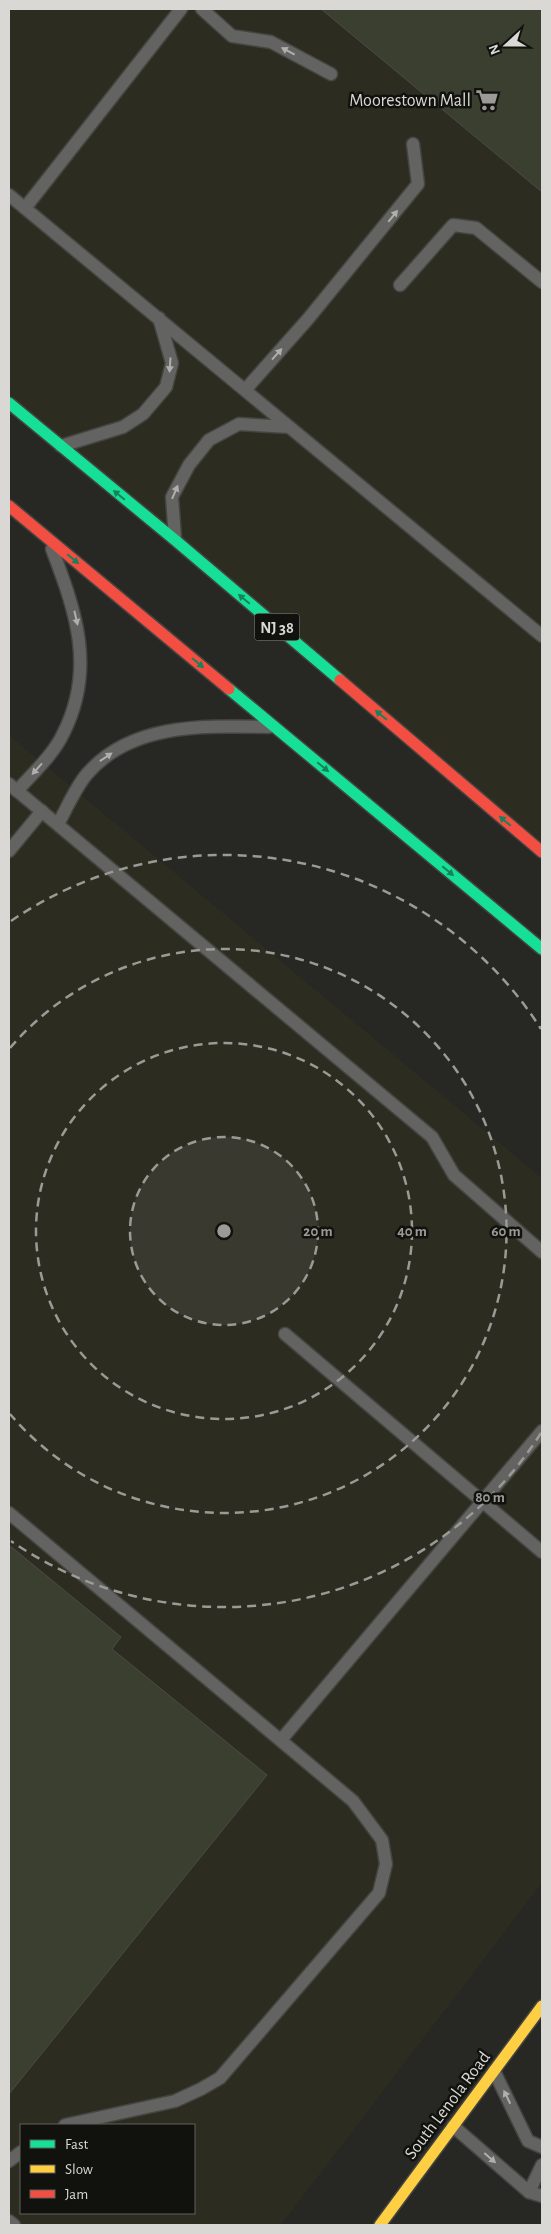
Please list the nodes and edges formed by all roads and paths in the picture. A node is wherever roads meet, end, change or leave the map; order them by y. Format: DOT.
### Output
graph roads {
  1 [pos="181,9"];
  2 [pos="202,9"];
  3 [pos="332,74"];
  4 [pos="413,144"];
  5 [pos="9,195"];
  6 [pos="25,208"];
  7 [pos="542,282"];
  8 [pos="400,285"];
  9 [pos="160,318"];
  10 [pos="244,390"];
  11 [pos="9,404"];
  12 [pos="289,427"];
  13 [pos="60,446"];
  14 [pos="9,506"];
  15 [pos="49,539"];
  16 [pos="175,540"];
  17 [pos="542,636"];
  18 [pos="275,727"];
  19 [pos="13,787"];
  20 [pos="42,811"];
  21 [pos="58,824"];
  22 [pos="9,851"];
  23 [pos="542,852"];
  24 [pos="542,949"];
  25 [pos="542,1252"];
  26 [pos="285,1334"];
  27 [pos="542,1431"];
  28 [pos="481,1501"];
  29 [pos="9,1513"];
  30 [pos="542,1552"];
  31 [pos="281,1740"];
  32 [pos="542,2006"];
  33 [pos="494,2072"];
  34 [pos="70,2124"];
  35 [pos="453,2126"];
  36 [pos="542,2147"];
  37 [pos="20,2153"];
  38 [pos="9,2161"];
  39 [pos="542,2165"];
  40 [pos="529,2192"];
  41 [pos="542,2196"];
  42 [pos="9,2221"];
  43 [pos="14,2225"];
  44 [pos="380,2225"];
  1 -- 6 [label="lane"];
  3 -- 2 [label="lane, one-way"];
  10 -- 4 [label="lane, one-way"];
  5 -- 6 [label="lane"];
  6 -- 9 [label="lane"];
  7 -- 8 [label="lane"];
  9 -- 10 [label="lane"];
  9 -- 13 [label="lane, one-way"];
  10 -- 12 [label="lane"];
  11 -- 13 [label="main road, NJ 38"];
  16 -- 12 [label="lane, one-way"];
  12 -- 17 [label="lane"];
  16 -- 13 [label="main road, NJ 38, one-way"];
  14 -- 15 [label="main road"];
  15 -- 18 [label="main road, one-way"];
  15 -- 19 [label="lane, one-way"];
  23 -- 16 [label="main road, NJ 38, one-way"];
  21 -- 18 [label="lane, one-way"];
  18 -- 24 [label="main road, one-way"];
  19 -- 20 [label="lane"];
  20 -- 21 [label="lane"];
  20 -- 22 [label="lane"];
  21 -- 25 [label="lane"];
  26 -- 28 [label="lane"];
  27 -- 28 [label="lane"];
  28 -- 30 [label="lane"];
  28 -- 31 [label="lane"];
  29 -- 31 [label="lane"];
  31 -- 34 [label="lane"];
  32 -- 33 [label="main road, South Lenola Road"];
  33 -- 35 [label="main road, South Lenola Road"];
  36 -- 33 [label="lane, one-way"];
  35 -- 40 [label="lane, one-way"];
  35 -- 44 [label="main road, South Lenola Road"];
  37 -- 38 [label="lane"];
  39 -- 40 [label="lane"];
  40 -- 41 [label="lane"];
  42 -- 43 [label="lane"];
}
